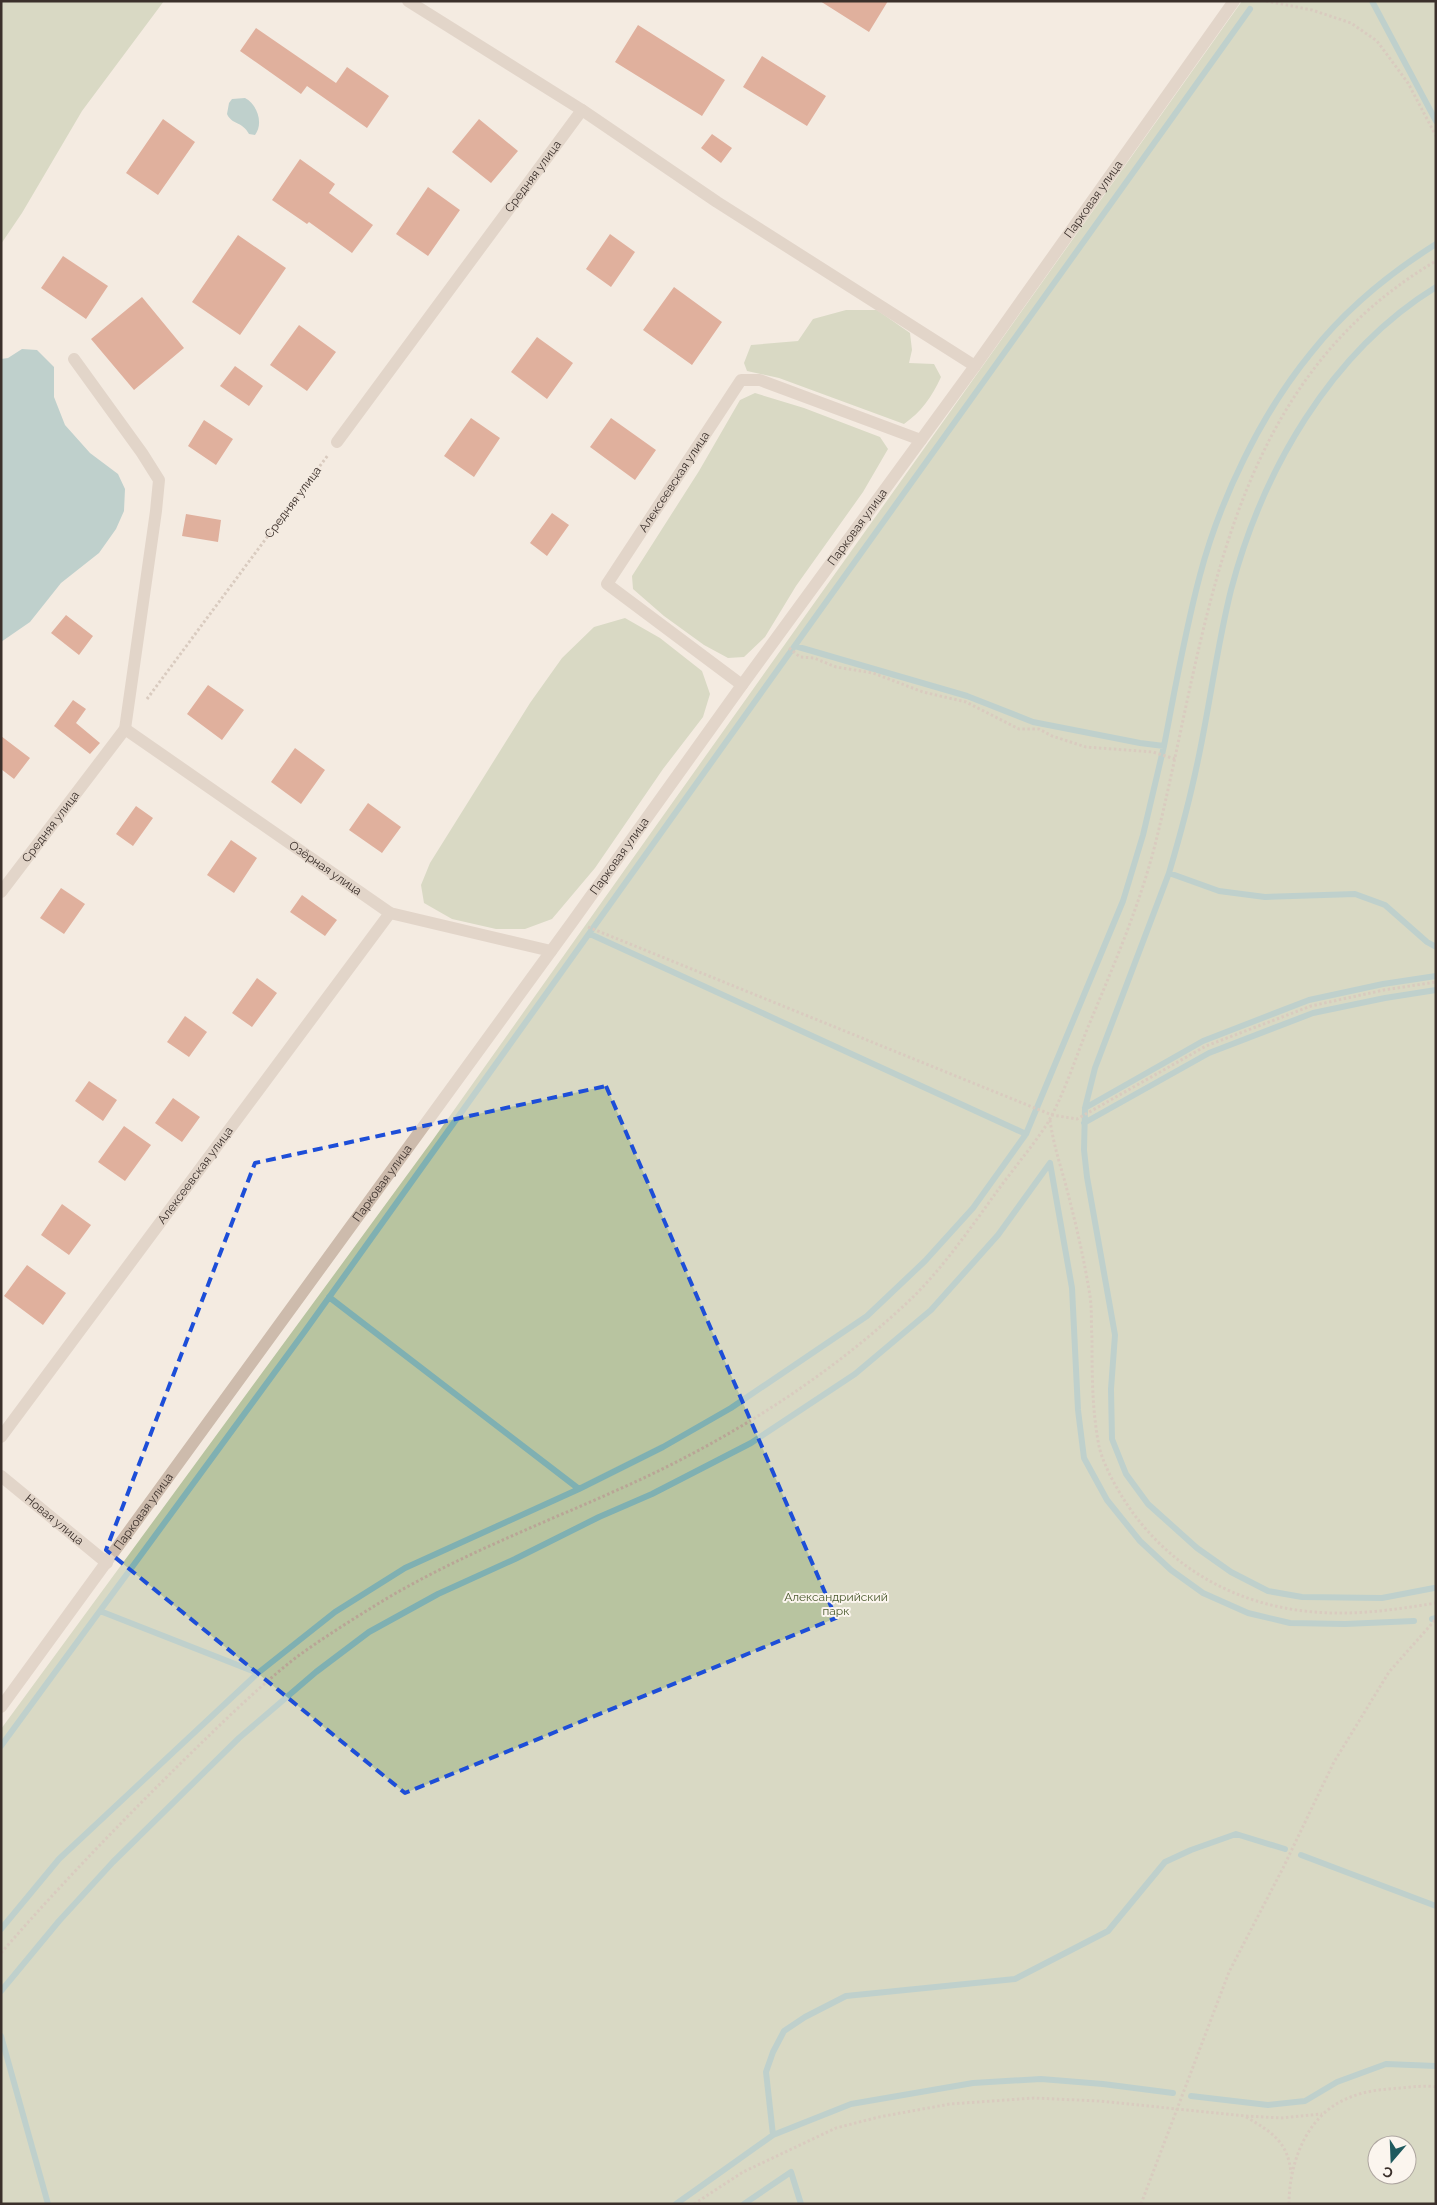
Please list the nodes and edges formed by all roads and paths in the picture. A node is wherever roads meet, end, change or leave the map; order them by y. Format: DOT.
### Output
graph roads {
  1 [pos="408,1"];
  2 [pos="1234,1"];
  3 [pos="1266,1"];
  4 [pos="582,110"];
  5 [pos="1436,136"];
  6 [pos="1436,261"];
  7 [pos="74,360"];
  8 [pos="975,366"];
  9 [pos="921,440"];
  10 [pos="337,442"];
  11 [pos="800,656"];
  12 [pos="742,684"];
  13 [pos="143,705"];
  14 [pos="125,729"];
  15 [pos="1175,759"];
  16 [pos="1,892"];
  17 [pos="390,913"];
  18 [pos="596,930"];
  19 [pos="551,952"];
  20 [pos="1436,982"];
  21 [pos="1051,1117"];
  22 [pos="1,1437"];
  23 [pos="1,1476"];
  24 [pos="107,1563"];
  25 [pos="1436,1603"];
  26 [pos="1436,1619"];
  27 [pos="1,1708"];
  28 [pos="1,1953"];
  29 [pos="1436,2087"];
  30 [pos="1177,2110"];
  31 [pos="1322,2114"];
  32 [pos="1246,2116"];
  33 [pos="1291,2176"];
  34 [pos="694,2204"];
  35 [pos="1141,2204"];
  36 [pos="1289,2204"];
  1 -- 4 [label="street"];
  2 -- 8 [label="street, Парковая улица"];
  3 -- 5 [label="path"];
  4 -- 8 [label="street"];
  4 -- 10 [label="street, Средняя улица"];
  6 -- 15 [label="path"];
  7 -- 14 [label="street"];
  8 -- 9 [label="street, Парковая улица"];
  9 -- 12 [label="street, Парковая улица"];
  9 -- 12 [label="street, Алексеевская улица"];
  10 -- 13 [label="path, Средняя улица"];
  11 -- 15 [label="path"];
  12 -- 19 [label="street, Парковая улица"];
  14 -- 16 [label="street, Средняя улица"];
  14 -- 17 [label="street, Озёрная улица"];
  15 -- 21 [label="path"];
  17 -- 19 [label="street, Озёрная улица"];
  17 -- 22 [label="street, Алексеевская улица"];
  18 -- 21 [label="path"];
  19 -- 24 [label="street, Парковая улица"];
  20 -- 21 [label="path"];
  21 -- 25 [label="path"];
  21 -- 28 [label="path"];
  23 -- 24 [label="street, Новая улица"];
  24 -- 27 [label="street, Парковая улица"];
  26 -- 30 [label="path"];
  29 -- 31 [label="path"];
  30 -- 32 [label="path"];
  30 -- 34 [label="path"];
  30 -- 35 [label="path"];
  31 -- 32 [label="path"];
  31 -- 33 [label="path"];
  32 -- 33 [label="path"];
  33 -- 36 [label="path"];
}
